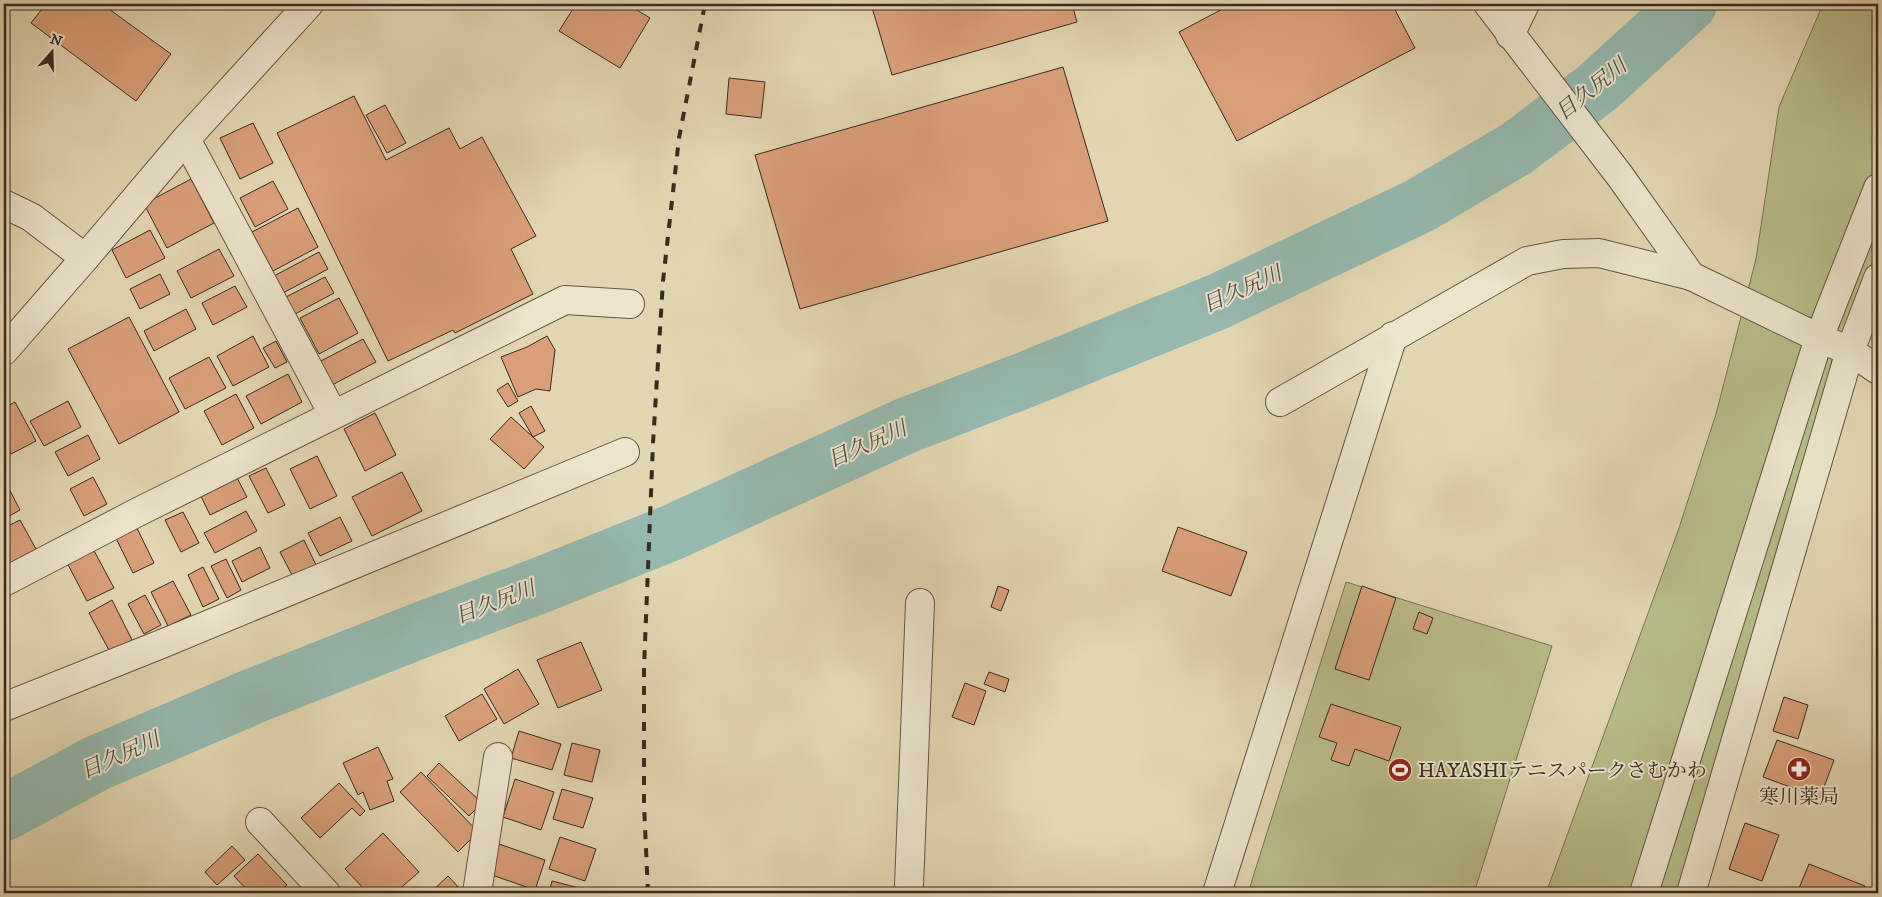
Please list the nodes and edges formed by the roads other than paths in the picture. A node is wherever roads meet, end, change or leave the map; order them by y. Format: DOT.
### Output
graph roads {
  1 [pos="308,4"];
  2 [pos="1488,4"];
  3 [pos="1525,4"];
  4 [pos="1516,42"];
  5 [pos="186,139"];
  6 [pos="1878,188"];
  7 [pos="4,204"];
  8 [pos="85,258"];
  9 [pos="1691,276"];
  10 [pos="1878,278"];
  11 [pos="630,304"];
  12 [pos="1393,336"];
  13 [pos="1819,338"];
  14 [pos="1850,350"];
  15 [pos="4,351"];
  16 [pos="1878,370"];
  17 [pos="1280,402"];
  18 [pos="333,414"];
  19 [pos="625,452"];
  20 [pos="4,582"];
  21 [pos="920,603"];
  22 [pos="4,707"];
  23 [pos="498,757"];
  24 [pos="260,822"];
  25 [pos="326,893"];
  26 [pos="477,893"];
  27 [pos="908,893"];
  28 [pos="1217,893"];
  29 [pos="1644,893"];
  30 [pos="1691,893"];
  1 -- 5 [label="street"];
  2 -- 4 [label="street"];
  3 -- 4 [label="street"];
  4 -- 9 [label="street"];
  5 -- 8 [label="street"];
  5 -- 18 [label="street"];
  6 -- 13 [label="street"];
  7 -- 8 [label="street"];
  8 -- 15 [label="street"];
  9 -- 12 [label="street"];
  9 -- 13 [label="street"];
  10 -- 14 [label="street"];
  11 -- 18 [label="street"];
  12 -- 17 [label="street"];
  12 -- 28 [label="street"];
  13 -- 14 [label="street"];
  13 -- 29 [label="street"];
  14 -- 16 [label="street"];
  14 -- 30 [label="street"];
  18 -- 20 [label="street"];
  19 -- 22 [label="street"];
  21 -- 27 [label="street"];
  23 -- 26 [label="street"];
  24 -- 25 [label="street"];
}
